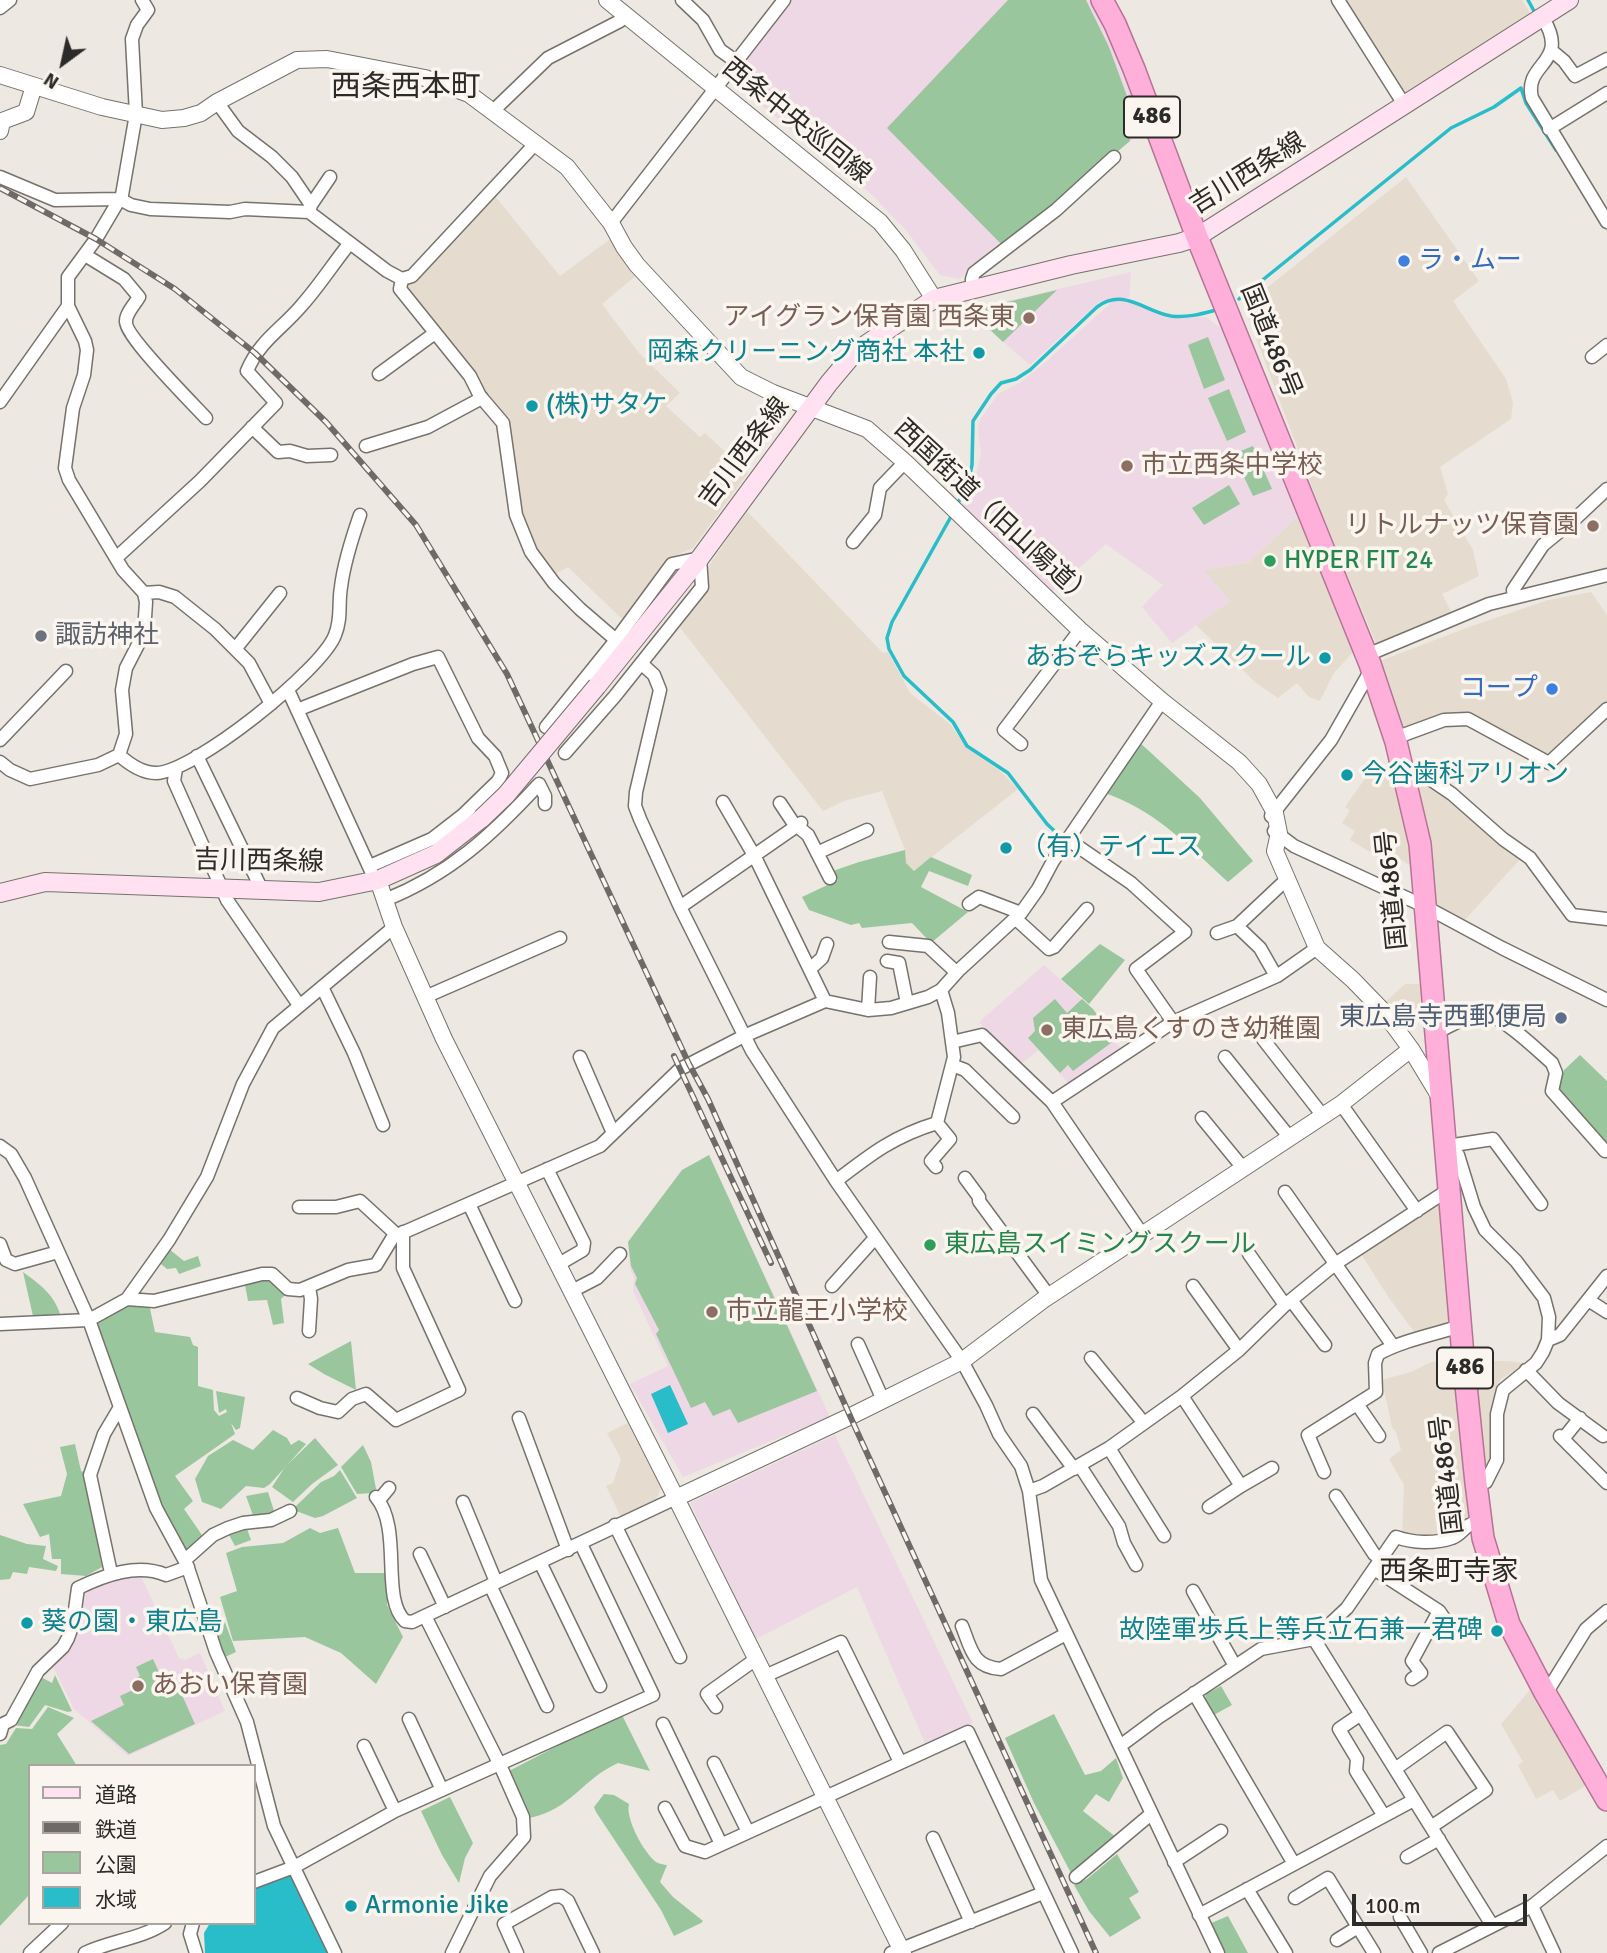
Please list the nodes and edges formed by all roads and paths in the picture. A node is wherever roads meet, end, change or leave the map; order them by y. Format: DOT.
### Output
graph roads {
  1 [pos="10,0"];
  2 [pos="142,0"];
  3 [pos="607,0"];
  4 [pos="785,0"];
  5 [pos="1102,0"];
  6 [pos="1338,0"];
  7 [pos="1569,0"];
  8 [pos="686,2"];
  9 [pos="0,8"];
  10 [pos="625,15"];
  11 [pos="1543,18"];
  12 [pos="1552,51"];
  13 [pos="1607,59"];
  14 [pos="737,62"];
  15 [pos="0,75"];
  16 [pos="34,86"];
  17 [pos="716,88"];
  18 [pos="1607,93"];
  19 [pos="217,102"];
  20 [pos="1405,106"];
  21 [pos="494,110"];
  22 [pos="136,114"];
  23 [pos="1549,129"];
  24 [pos="0,131"];
  25 [pos="535,144"];
  26 [pos="1114,157"];
  27 [pos="0,177"];
  28 [pos="330,177"];
  29 [pos="120,199"];
  30 [pos="310,209"];
  31 [pos="1607,222"];
  32 [pos="611,223"];
  33 [pos="1197,237"];
  34 [pos="349,244"];
  35 [pos="85,255"];
  36 [pos="402,279"];
  37 [pos="972,288"];
  38 [pos="934,299"];
  39 [pos="68,306"];
  40 [pos="435,333"];
  41 [pos="1607,345"];
  42 [pos="1592,357"];
  43 [pos="379,374"];
  44 [pos="2,396"];
  45 [pos="482,398"];
  46 [pos="811,407"];
  47 [pos="206,418"];
  48 [pos="252,427"];
  49 [pos="366,446"];
  50 [pos="331,455"];
  51 [pos="905,462"];
  52 [pos="1607,489"];
  53 [pos="360,515"];
  54 [pos="853,542"];
  55 [pos="116,558"];
  56 [pos="700,558"];
  57 [pos="1607,575"];
  58 [pos="144,593"];
  59 [pos="280,593"];
  60 [pos="1514,597"];
  61 [pos="1080,630"];
  62 [pos="616,640"];
  63 [pos="236,648"];
  64 [pos="1369,661"];
  65 [pos="642,664"];
  66 [pos="66,671"];
  67 [pos="288,690"];
  68 [pos="1162,701"];
  69 [pos="271,704"];
  70 [pos="564,705"];
  71 [pos="1607,709"];
  72 [pos="297,710"];
  73 [pos="589,726"];
  74 [pos="546,727"];
  75 [pos="1395,738"];
  76 [pos="0,740"];
  77 [pos="1021,744"];
  78 [pos="565,752"];
  79 [pos="119,755"];
  80 [pos="197,757"];
  81 [pos="0,762"];
  82 [pos="176,769"];
  83 [pos="1402,769"];
  84 [pos="500,777"];
  85 [pos="526,798"];
  86 [pos="723,802"];
  87 [pos="780,803"];
  88 [pos="545,804"];
  89 [pos="1275,822"];
  90 [pos="798,825"];
  91 [pos="867,830"];
  92 [pos="1067,839"];
  93 [pos="817,853"];
  94 [pos="755,857"];
  95 [pos="374,873"];
  96 [pos="830,878"];
  97 [pos="1287,879"];
  98 [pos="221,889"];
  99 [pos="262,890"];
  100 [pos="0,893"];
  101 [pos="385,900"];
  102 [pos="970,904"];
  103 [pos="1424,906"];
  104 [pos="680,907"];
  105 [pos="1087,909"];
  106 [pos="1018,916"];
  107 [pos="1607,919"];
  108 [pos="1237,926"];
  109 [pos="394,927"];
  110 [pos="1217,933"];
  111 [pos="560,938"];
  112 [pos="889,942"];
  113 [pos="827,944"];
  114 [pos="1317,948"];
  115 [pos="887,961"];
  116 [pos="810,969"];
  117 [pos="956,972"];
  118 [pos="1276,976"];
  119 [pos="870,977"];
  120 [pos="322,987"];
  121 [pos="941,990"];
  122 [pos="425,998"];
  123 [pos="1607,1000"];
  124 [pos="825,1001"];
  125 [pos="907,1003"];
  126 [pos="299,1005"];
  127 [pos="868,1010"];
  128 [pos="1173,1022"];
  129 [pos="1435,1033"];
  130 [pos="744,1036"];
  131 [pos="1263,1039"];
  132 [pos="952,1042"];
  133 [pos="1411,1049"];
  134 [pos="580,1057"];
  135 [pos="1225,1057"];
  136 [pos="952,1065"];
  137 [pos="1443,1101"];
  138 [pos="1052,1102"];
  139 [pos="1341,1104"];
  140 [pos="1323,1116"];
  141 [pos="1013,1117"];
  142 [pos="1202,1118"];
  143 [pos="937,1123"];
  144 [pos="383,1125"];
  145 [pos="613,1133"];
  146 [pos="1290,1138"];
  147 [pos="0,1146"];
  148 [pos="1447,1146"];
  149 [pos="1605,1151"];
  150 [pos="936,1167"];
  151 [pos="1243,1168"];
  152 [pos="547,1169"];
  153 [pos="965,1178"];
  154 [pos="836,1181"];
  155 [pos="517,1183"];
  156 [pos="1285,1192"];
  157 [pos="1449,1195"];
  158 [pos="469,1203"];
  159 [pos="1541,1204"];
  160 [pos="299,1207"];
  161 [pos="1417,1211"];
  162 [pos="400,1233"];
  163 [pos="1142,1234"];
  164 [pos="875,1238"];
  165 [pos="0,1244"];
  166 [pos="58,1252"];
  167 [pos="620,1254"];
  168 [pos="1249,1254"];
  169 [pos="559,1264"];
  170 [pos="1335,1264"];
  171 [pos="1606,1278"];
  172 [pos="832,1286"];
  173 [pos="1193,1286"];
  174 [pos="309,1287"];
  175 [pos="572,1291"];
  176 [pos="1049,1296"];
  177 [pos="127,1299"];
  178 [pos="1588,1300"];
  179 [pos="514,1301"];
  180 [pos="1288,1302"];
  181 [pos="1607,1312"];
  182 [pos="89,1320"];
  183 [pos="0,1324"];
  184 [pos="1461,1326"];
  185 [pos="309,1331"];
  186 [pos="1548,1340"];
  187 [pos="858,1343"];
  188 [pos="1325,1345"];
  189 [pos="1393,1346"];
  190 [pos="1239,1350"];
  191 [pos="1091,1358"];
  192 [pos="962,1361"];
  193 [pos="1526,1370"];
  194 [pos="1182,1396"];
  195 [pos="297,1398"];
  196 [pos="883,1400"];
  197 [pos="1357,1404"];
  198 [pos="120,1407"];
  199 [pos="1032,1414"];
  200 [pos="519,1418"];
  201 [pos="1580,1418"];
  202 [pos="1143,1422"];
  203 [pos="1380,1436"];
  204 [pos="1603,1436"];
  205 [pos="1109,1448"];
  206 [pos="1077,1468"];
  207 [pos="1272,1468"];
  208 [pos="1324,1472"];
  209 [pos="1476,1483"];
  210 [pos="1607,1483"];
  211 [pos="1241,1486"];
  212 [pos="389,1488"];
  213 [pos="1029,1491"];
  214 [pos="1336,1496"];
  215 [pos="676,1498"];
  216 [pos="463,1502"];
  217 [pos="1209,1507"];
  218 [pos="290,1511"];
  219 [pos="1480,1521"];
  220 [pos="615,1525"];
  221 [pos="1164,1536"];
  222 [pos="581,1544"];
  223 [pos="568,1550"];
  224 [pos="420,1554"];
  225 [pos="540,1562"];
  226 [pos="186,1564"];
  227 [pos="1377,1564"];
  228 [pos="1136,1565"];
  229 [pos="111,1573"];
  230 [pos="493,1584"];
  231 [pos="1193,1591"];
  232 [pos="445,1607"];
  233 [pos="1439,1611"];
  234 [pos="1607,1611"];
  235 [pos="425,1616"];
  236 [pos="962,1626"];
  237 [pos="1066,1634"];
  238 [pos="1455,1634"];
  239 [pos="1314,1639"];
  240 [pos="680,1657"];
  241 [pos="757,1658"];
  242 [pos="1235,1666"];
  243 [pos="765,1676"];
  244 [pos="1412,1679"];
  245 [pos="600,1686"];
  246 [pos="1544,1691"];
  247 [pos="1194,1693"];
  248 [pos="547,1706"];
  249 [pos="716,1707"];
  250 [pos="1361,1714"];
  251 [pos="409,1719"];
  252 [pos="663,1724"];
  253 [pos="0,1734"];
  254 [pos="365,1746"];
  255 [pos="1120,1746"];
  256 [pos="900,1762"];
  257 [pos="715,1763"];
  258 [pos="500,1765"];
  259 [pos="1395,1769"];
  260 [pos="442,1790"];
  261 [pos="826,1796"];
  262 [pos="1414,1800"];
  263 [pos="1607,1800"];
  264 [pos="665,1808"];
  265 [pos="395,1811"];
  266 [pos="1151,1814"];
  267 [pos="1384,1816"];
  268 [pos="1431,1827"];
  269 [pos="1221,1831"];
  270 [pos="748,1832"];
  271 [pos="933,1838"];
  272 [pos="1439,1839"];
  273 [pos="721,1844"];
  274 [pos="1607,1846"];
  275 [pos="1407,1857"];
  276 [pos="1174,1862"];
  277 [pos="1294,1864"];
  278 [pos="294,1867"];
  279 [pos="1076,1877"];
  280 [pos="256,1881"];
  281 [pos="1247,1889"];
  282 [pos="1043,1893"];
  283 [pos="1295,1898"];
  284 [pos="1532,1906"];
  285 [pos="1199,1915"];
  286 [pos="1400,1917"];
  287 [pos="971,1922"];
  288 [pos="60,1925"];
  289 [pos="162,1925"];
  290 [pos="192,1925"];
  291 [pos="1492,1925"];
  292 [pos="1358,1927"];
  293 [pos="1337,1940"];
  294 [pos="1455,1950"];
  295 [pos="898,1952"];
  296 [pos="30,1953"];
  297 [pos="85,1953"];
  298 [pos="195,1953"];
  299 [pos="335,1953"];
  300 [pos="452,1953"];
  301 [pos="517,1953"];
  302 [pos="593,1953"];
  303 [pos="1072,1953"];
  304 [pos="1217,1953"];
  305 [pos="1286,1953"];
  306 [pos="1374,1953"];
  307 [pos="1421,1953"];
  308 [pos="1439,1953"];
  309 [pos="1554,1953"];
  1 -- 9 [label="street"];
  2 -- 22 [label="street"];
  3 -- 10 [label="street, 西条中央巡回線"];
  4 -- 14 [label="street"];
  5 -- 33 [label="highway, 国道486号 / 486"];
  6 -- 20 [label="street"];
  7 -- 11 [label="main road, 吉川西条線"];
  8 -- 14 [label="street"];
  10 -- 17 [label="street, 西条中央巡回線"];
  10 -- 21 [label="street"];
  11 -- 12 [label="street"];
  11 -- 20 [label="main road, 吉川西条線"];
  12 -- 13 [label="street"];
  12 -- 23 [label="street"];
  14 -- 17 [label="street"];
  15 -- 16 [label="street, 西国街道（旧山陽道）"];
  16 -- 22 [label="street, 西国街道（旧山陽道）"];
  16 -- 24 [label="street"];
  17 -- 32 [label="street"];
  17 -- 38 [label="street, 西条中央巡回線"];
  18 -- 23 [label="street"];
  19 -- 21 [label="street, 西国街道（旧山陽道）"];
  19 -- 22 [label="street, 西国街道（旧山陽道）"];
  19 -- 30 [label="street"];
  20 -- 33 [label="main road, 吉川西条線"];
  21 -- 25 [label="street, 西国街道（旧山陽道）"];
  22 -- 29 [label="street"];
  23 -- 31 [label="street"];
  25 -- 32 [label="street, 西国街道（旧山陽道）"];
  25 -- 36 [label="street"];
  26 -- 37 [label="street"];
  27 -- 29 [label="street"];
  28 -- 30 [label="street"];
  29 -- 30 [label="street"];
  29 -- 35 [label="street"];
  30 -- 34 [label="street"];
  32 -- 46 [label="street, 西国街道（旧山陽道）"];
  33 -- 37 [label="main road, 吉川西条線"];
  33 -- 64 [label="highway, 国道486号 / 486"];
  34 -- 36 [label="street"];
  34 -- 48 [label="street"];
  35 -- 39 [label="street"];
  35 -- 47 [label="street"];
  36 -- 40 [label="street"];
  37 -- 38 [label="main road, 吉川西条線"];
  38 -- 46 [label="main road, 吉川西条線"];
  39 -- 44 [label="street"];
  39 -- 55 [label="street"];
  40 -- 43 [label="street"];
  40 -- 45 [label="street"];
  41 -- 42 [label="street"];
  45 -- 49 [label="street"];
  45 -- 62 [label="street"];
  46 -- 51 [label="street, 西国街道（旧山陽道）"];
  46 -- 56 [label="main road, 吉川西条線"];
  48 -- 50 [label="street"];
  48 -- 55 [label="street"];
  51 -- 54 [label="street"];
  51 -- 61 [label="street, 西国街道（旧山陽道）"];
  52 -- 60 [label="street"];
  53 -- 67 [label="street"];
  55 -- 58 [label="street"];
  56 -- 62 [label="street"];
  56 -- 65 [label="street"];
  56 -- 95 [label="main road, 吉川西条線, bridge"];
  57 -- 60 [label="street"];
  58 -- 63 [label="street"];
  58 -- 79 [label="street"];
  59 -- 63 [label="street"];
  60 -- 64 [label="street"];
  61 -- 68 [label="street, 西国街道（旧山陽道）"];
  61 -- 77 [label="street"];
  62 -- 70 [label="street"];
  63 -- 69 [label="street"];
  64 -- 75 [label="highway, 国道486号 / 486"];
  64 -- 89 [label="street"];
  65 -- 73 [label="street"];
  65 -- 104 [label="street"];
  66 -- 76 [label="street"];
  67 -- 69 [label="street"];
  67 -- 72 [label="street"];
  68 -- 89 [label="street, 西国街道（旧山陽道）"];
  68 -- 92 [label="street"];
  69 -- 80 [label="street"];
  70 -- 73 [label="street"];
  70 -- 74 [label="street"];
  71 -- 75 [label="street"];
  72 -- 84 [label="street"];
  72 -- 95 [label="street"];
  73 -- 78 [label="street"];
  75 -- 83 [label="highway, 国道486号 / 486"];
  79 -- 81 [label="street"];
  79 -- 82 [label="street"];
  80 -- 82 [label="street"];
  80 -- 99 [label="street"];
  82 -- 98 [label="street"];
  83 -- 103 [label="highway, 国道486号 / 486"];
  83 -- 107 [label="street"];
  84 -- 85 [label="street"];
  84 -- 95 [label="street"];
  85 -- 88 [label="street"];
  85 -- 101 [label="street"];
  86 -- 94 [label="street"];
  87 -- 90 [label="street"];
  89 -- 97 [label="street, 西国街道（旧山陽道）"];
  89 -- 103 [label="street"];
  90 -- 93 [label="street"];
  90 -- 94 [label="street"];
  91 -- 93 [label="street"];
  92 -- 106 [label="street"];
  92 -- 128 [label="street"];
  93 -- 96 [label="street"];
  94 -- 104 [label="street"];
  94 -- 116 [label="street"];
  95 -- 99 [label="main road, 吉川西条線"];
  95 -- 101 [label="street"];
  97 -- 108 [label="street"];
  97 -- 114 [label="street, 西国街道（旧山陽道）"];
  98 -- 99 [label="main road, 吉川西条線"];
  98 -- 100 [label="main road, 吉川西条線"];
  98 -- 126 [label="street"];
  101 -- 109 [label="street"];
  102 -- 106 [label="street"];
  103 -- 123 [label="street"];
  103 -- 129 [label="highway, 国道486号 / 486"];
  104 -- 130 [label="street"];
  105 -- 106 [label="street"];
  106 -- 117 [label="street"];
  108 -- 110 [label="street"];
  108 -- 118 [label="street"];
  109 -- 120 [label="street"];
  109 -- 122 [label="street"];
  111 -- 122 [label="street"];
  112 -- 117 [label="street"];
  113 -- 116 [label="street"];
  114 -- 118 [label="street"];
  114 -- 133 [label="street, 西国街道（旧山陽道）"];
  115 -- 125 [label="street"];
  116 -- 124 [label="street"];
  117 -- 121 [label="street"];
  118 -- 128 [label="street"];
  119 -- 127 [label="street"];
  120 -- 126 [label="street"];
  120 -- 144 [label="street"];
  121 -- 125 [label="street"];
  121 -- 132 [label="street"];
  122 -- 155 [label="street"];
  124 -- 127 [label="street"];
  124 -- 130 [label="street"];
  125 -- 127 [label="street"];
  126 -- 177 [label="street"];
  128 -- 138 [label="street"];
  129 -- 137 [label="highway, 国道486号 / 486"];
  129 -- 149 [label="street"];
  130 -- 145 [label="street"];
  130 -- 154 [label="street"];
  131 -- 140 [label="street"];
  132 -- 136 [label="street"];
  132 -- 138 [label="street"];
  133 -- 137 [label="street, 西国街道（旧山陽道）"];
  133 -- 139 [label="street"];
  134 -- 145 [label="street"];
  135 -- 146 [label="street"];
  136 -- 141 [label="street"];
  136 -- 143 [label="street"];
  137 -- 148 [label="highway, 国道486号 / 486"];
  138 -- 163 [label="street"];
  139 -- 140 [label="street"];
  139 -- 161 [label="street"];
  140 -- 146 [label="street"];
  142 -- 151 [label="street"];
  143 -- 150 [label="street"];
  143 -- 154 [label="street"];
  145 -- 152 [label="street"];
  146 -- 151 [label="street"];
  147 -- 166 [label="street"];
  148 -- 157 [label="highway, 国道486号 / 486"];
  148 -- 159 [label="street"];
  148 -- 186 [label="street"];
  151 -- 163 [label="street"];
  152 -- 155 [label="street"];
  152 -- 169 [label="street"];
  153 -- 176 [label="street"];
  154 -- 164 [label="street"];
  155 -- 158 [label="street"];
  155 -- 169 [label="street"];
  156 -- 170 [label="street"];
  157 -- 161 [label="street"];
  157 -- 184 [label="highway, 国道486号 / 486"];
  158 -- 162 [label="street"];
  158 -- 179 [label="street"];
  160 -- 162 [label="street"];
  161 -- 170 [label="street"];
  162 -- 174 [label="street"];
  162 -- 195 [label="street"];
  163 -- 176 [label="street"];
  164 -- 172 [label="street"];
  164 -- 192 [label="street"];
  165 -- 166 [label="street"];
  166 -- 182 [label="street"];
  167 -- 175 [label="street"];
  168 -- 180 [label="street"];
  169 -- 175 [label="street"];
  170 -- 180 [label="street"];
  170 -- 189 [label="street"];
  171 -- 178 [label="street"];
  173 -- 190 [label="street"];
  174 -- 177 [label="street"];
  174 -- 185 [label="street"];
  175 -- 215 [label="street"];
  176 -- 192 [label="street"];
  177 -- 182 [label="street"];
  178 -- 181 [label="street"];
  178 -- 186 [label="street"];
  180 -- 188 [label="street"];
  180 -- 190 [label="street"];
  182 -- 183 [label="street"];
  182 -- 198 [label="street"];
  184 -- 189 [label="street"];
  184 -- 209 [label="highway, 国道486号 / 486"];
  186 -- 193 [label="street"];
  187 -- 196 [label="street"];
  189 -- 197 [label="street"];
  190 -- 194 [label="street"];
  191 -- 202 [label="street"];
  192 -- 196 [label="street"];
  192 -- 213 [label="street"];
  193 -- 201 [label="street"];
  193 -- 209 [label="street"];
  194 -- 202 [label="street"];
  194 -- 211 [label="street"];
  196 -- 215 [label="street"];
  197 -- 203 [label="street"];
  197 -- 208 [label="street"];
  198 -- 226 [label="street"];
  198 -- 229 [label="street"];
  199 -- 206 [label="street"];
  200 -- 223 [label="street"];
  201 -- 204 [label="street"];
  201 -- 210 [label="street"];
  202 -- 205 [label="street"];
  205 -- 206 [label="street"];
  205 -- 221 [label="street"];
  206 -- 213 [label="street"];
  206 -- 228 [label="street"];
  207 -- 211 [label="street"];
  209 -- 219 [label="highway, 国道486号 / 486"];
  211 -- 217 [label="street"];
  212 -- 235 [label="street"];
  213 -- 237 [label="street"];
  214 -- 227 [label="street"];
  215 -- 220 [label="street"];
  215 -- 241 [label="street"];
  216 -- 230 [label="street"];
  218 -- 226 [label="street"];
  219 -- 227 [label="street"];
  219 -- 246 [label="highway, 国道486号 / 486"];
  220 -- 222 [label="street"];
  220 -- 240 [label="street"];
  222 -- 223 [label="street"];
  222 -- 258 [label="street"];
  223 -- 225 [label="street"];
  224 -- 232 [label="street"];
  225 -- 230 [label="street"];
  225 -- 245 [label="street"];
  226 -- 229 [label="street"];
  226 -- 278 [label="street"];
  227 -- 233 [label="street"];
  227 -- 239 [label="street"];
  229 -- 253 [label="street"];
  230 -- 232 [label="street"];
  230 -- 248 [label="street"];
  231 -- 242 [label="street"];
  232 -- 235 [label="street"];
  233 -- 238 [label="street"];
  233 -- 244 [label="street"];
  234 -- 246 [label="street"];
  235 -- 258 [label="street"];
  236 -- 237 [label="street"];
  237 -- 255 [label="street"];
  239 -- 242 [label="street"];
  239 -- 250 [label="street"];
  241 -- 243 [label="street"];
  241 -- 249 [label="street"];
  242 -- 247 [label="street"];
  243 -- 256 [label="street"];
  243 -- 261 [label="street"];
  246 -- 263 [label="highway, 国道486号 / 486"];
  247 -- 255 [label="street"];
  247 -- 277 [label="street"];
  250 -- 259 [label="street"];
  250 -- 267 [label="street"];
  251 -- 260 [label="street"];
  252 -- 273 [label="street"];
  254 -- 265 [label="street"];
  255 -- 266 [label="street"];
  256 -- 261 [label="street"];
  256 -- 282 [label="street"];
  257 -- 270 [label="street"];
  258 -- 260 [label="street"];
  258 -- 300 [label="street"];
  259 -- 262 [label="street"];
  259 -- 268 [label="street"];
  260 -- 265 [label="street"];
  261 -- 270 [label="street"];
  261 -- 295 [label="street"];
  262 -- 267 [label="street"];
  262 -- 268 [label="street"];
  264 -- 273 [label="street"];
  265 -- 278 [label="street"];
  266 -- 276 [label="street"];
  266 -- 279 [label="street"];
  267 -- 277 [label="street"];
  268 -- 272 [label="street"];
  269 -- 276 [label="street"];
  270 -- 273 [label="street"];
  271 -- 287 [label="street"];
  272 -- 275 [label="street"];
  272 -- 291 [label="street"];
  274 -- 284 [label="street"];
  276 -- 285 [label="street"];
  277 -- 281 [label="street"];
  278 -- 280 [label="street"];
  278 -- 299 [label="street"];
  281 -- 285 [label="street"];
  281 -- 305 [label="street"];
  282 -- 287 [label="street"];
  282 -- 303 [label="street"];
  283 -- 292 [label="street"];
  284 -- 291 [label="street"];
  284 -- 309 [label="street"];
  285 -- 304 [label="street"];
  286 -- 307 [label="street"];
  287 -- 295 [label="street"];
  288 -- 296 [label="street"];
  289 -- 297 [label="street"];
  290 -- 298 [label="street"];
  291 -- 294 [label="street"];
  292 -- 293 [label="street"];
  292 -- 306 [label="street"];
  294 -- 308 [label="street"];
  301 -- 302 [label="street"];
}
